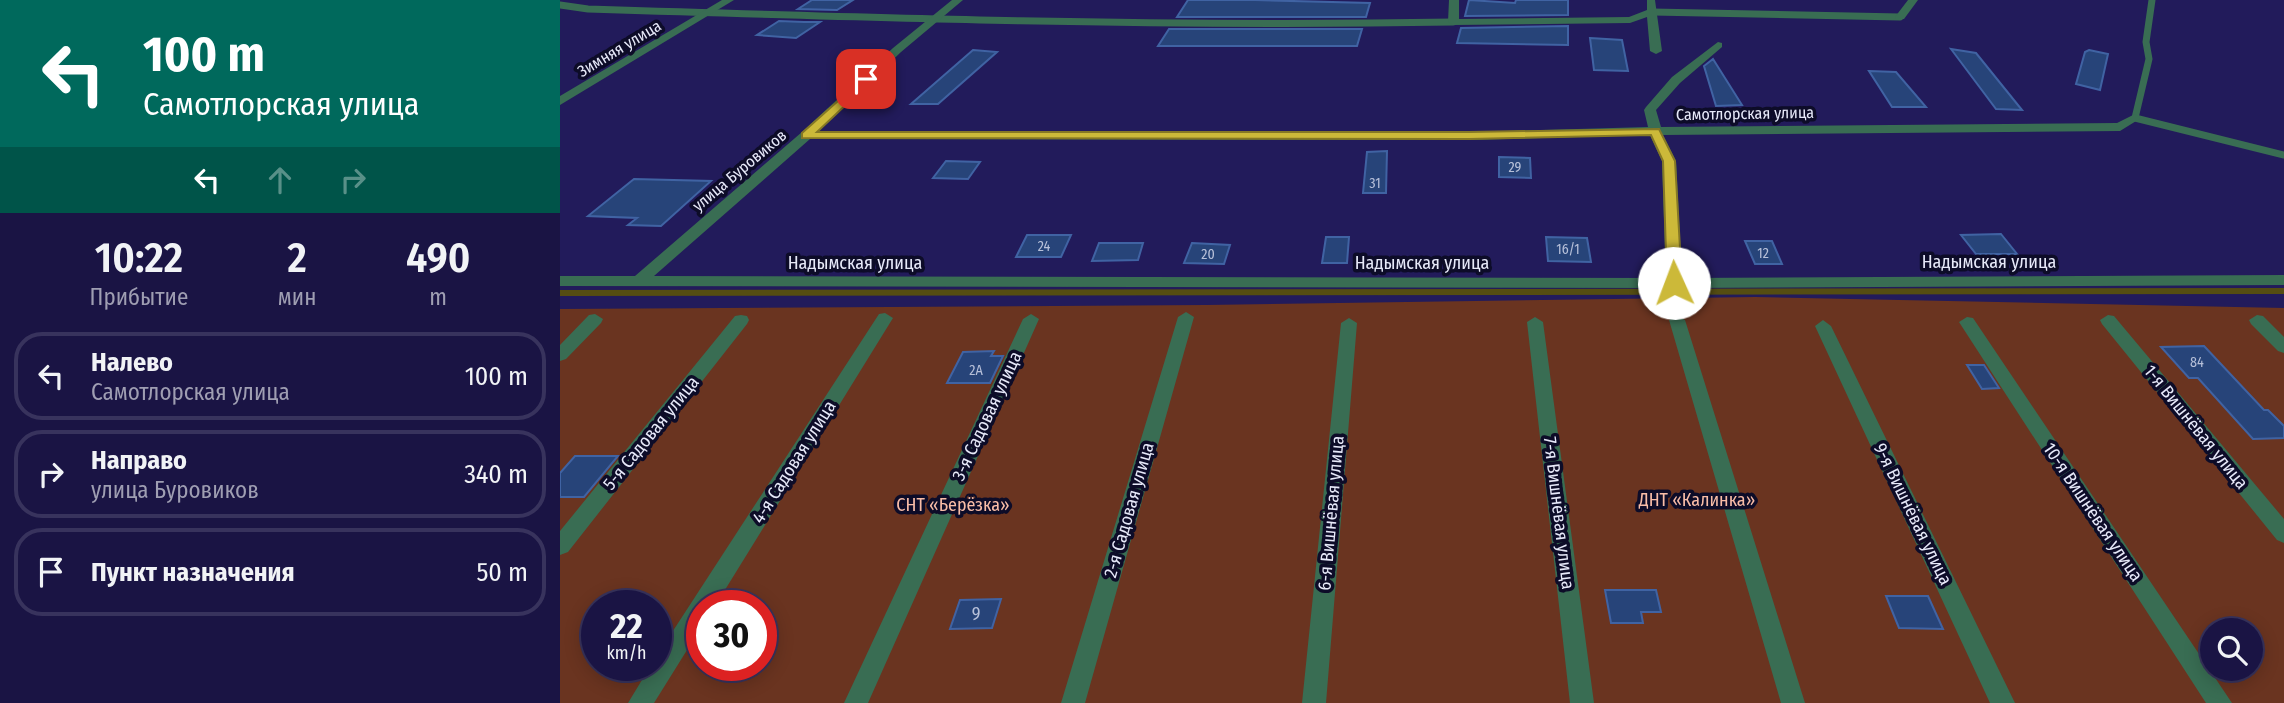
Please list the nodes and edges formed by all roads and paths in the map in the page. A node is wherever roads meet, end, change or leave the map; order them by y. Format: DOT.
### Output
graph roads {
  1 [pos="729,0"];
  2 [pos="958,0"];
  3 [pos="1454,0"];
  4 [pos="1913,0"];
  5 [pos="2152,0"];
  6 [pos="560,5"];
  7 [pos="1652,6"];
  8 [pos="711,11"];
  9 [pos="1900,17"];
  10 [pos="933,20"];
  11 [pos="1453,22"];
  12 [pos="1718,45"];
  13 [pos="1656,51"];
  14 [pos="560,101"];
  15 [pos="2135,118"];
  16 [pos="1655,131"];
  17 [pos="807,135"];
  18 [pos="2284,155"];
  19 [pos="2284,279"];
  20 [pos="560,281"];
  21 [pos="638,282"];
  22 [pos="1674,283"];
  23 [pos="1186,317"];
  24 [pos="885,318"];
  25 [pos="595,319"];
  26 [pos="1031,319"];
  27 [pos="741,320"];
  28 [pos="1677,320"];
  29 [pos="2108,320"];
  30 [pos="2257,320"];
  31 [pos="1535,322"];
  32 [pos="1967,322"];
  33 [pos="1349,323"];
  34 [pos="1824,326"];
  35 [pos="2284,347"];
  36 [pos="560,355"];
  37 [pos="2284,534"];
  38 [pos="560,546"];
  39 [pos="712,590"];
  40 [pos="686,631"];
  41 [pos="640,703"];
  42 [pos="856,703"];
  43 [pos="1073,703"];
  44 [pos="1314,703"];
  45 [pos="1582,703"];
  46 [pos="1793,703"];
  47 [pos="2004,703"];
  48 [pos="2220,703"];
  1 -- 8 [label="street, Зимняя улица"];
  2 -- 10 [label="street, улица Буровиков"];
  3 -- 11 [label="street"];
  4 -- 9 [label="street"];
  5 -- 15 [label="lane"];
  6 -- 8 [label="lane"];
  7 -- 9 [label="lane"];
  7 -- 11 [label="street"];
  7 -- 13 [label="street"];
  8 -- 10 [label="lane"];
  8 -- 14 [label="street, Зимняя улица"];
  10 -- 11 [label="lane"];
  10 -- 17 [label="street, улица Буровиков"];
  12 -- 16 [label="street"];
  15 -- 16 [label="street, Самотлорская улица"];
  15 -- 18 [label="lane"];
  16 -- 17 [label="street, Самотлорская улица"];
  16 -- 22 [label="street"];
  17 -- 21 [label="street, улица Буровиков"];
  19 -- 22 [label="street, Надымская улица"];
  20 -- 21 [label="street, Надымская улица"];
  21 -- 22 [label="street, Надымская улица"];
  23 -- 43 [label="street, 2-я Садовая улица"];
  24 -- 39 [label="street, 4-я Садовая улица"];
  25 -- 36 [label="street"];
  26 -- 42 [label="street, 3-я Садовая улица"];
  27 -- 38 [label="street, 5-я Садовая улица"];
  28 -- 46 [label="street"];
  29 -- 37 [label="street, 1-я Вишнёвая улица"];
  30 -- 35 [label="street"];
  31 -- 45 [label="street, 7-я Вишнёвая улица"];
  32 -- 48 [label="street, 10-я Вишнёвая улица"];
  33 -- 44 [label="street, 6-я Вишнёвая улица"];
  34 -- 47 [label="street, 9-я Вишнёвая улица"];
  40 -- 41 [label="street, 4-я Садовая улица"];
}
